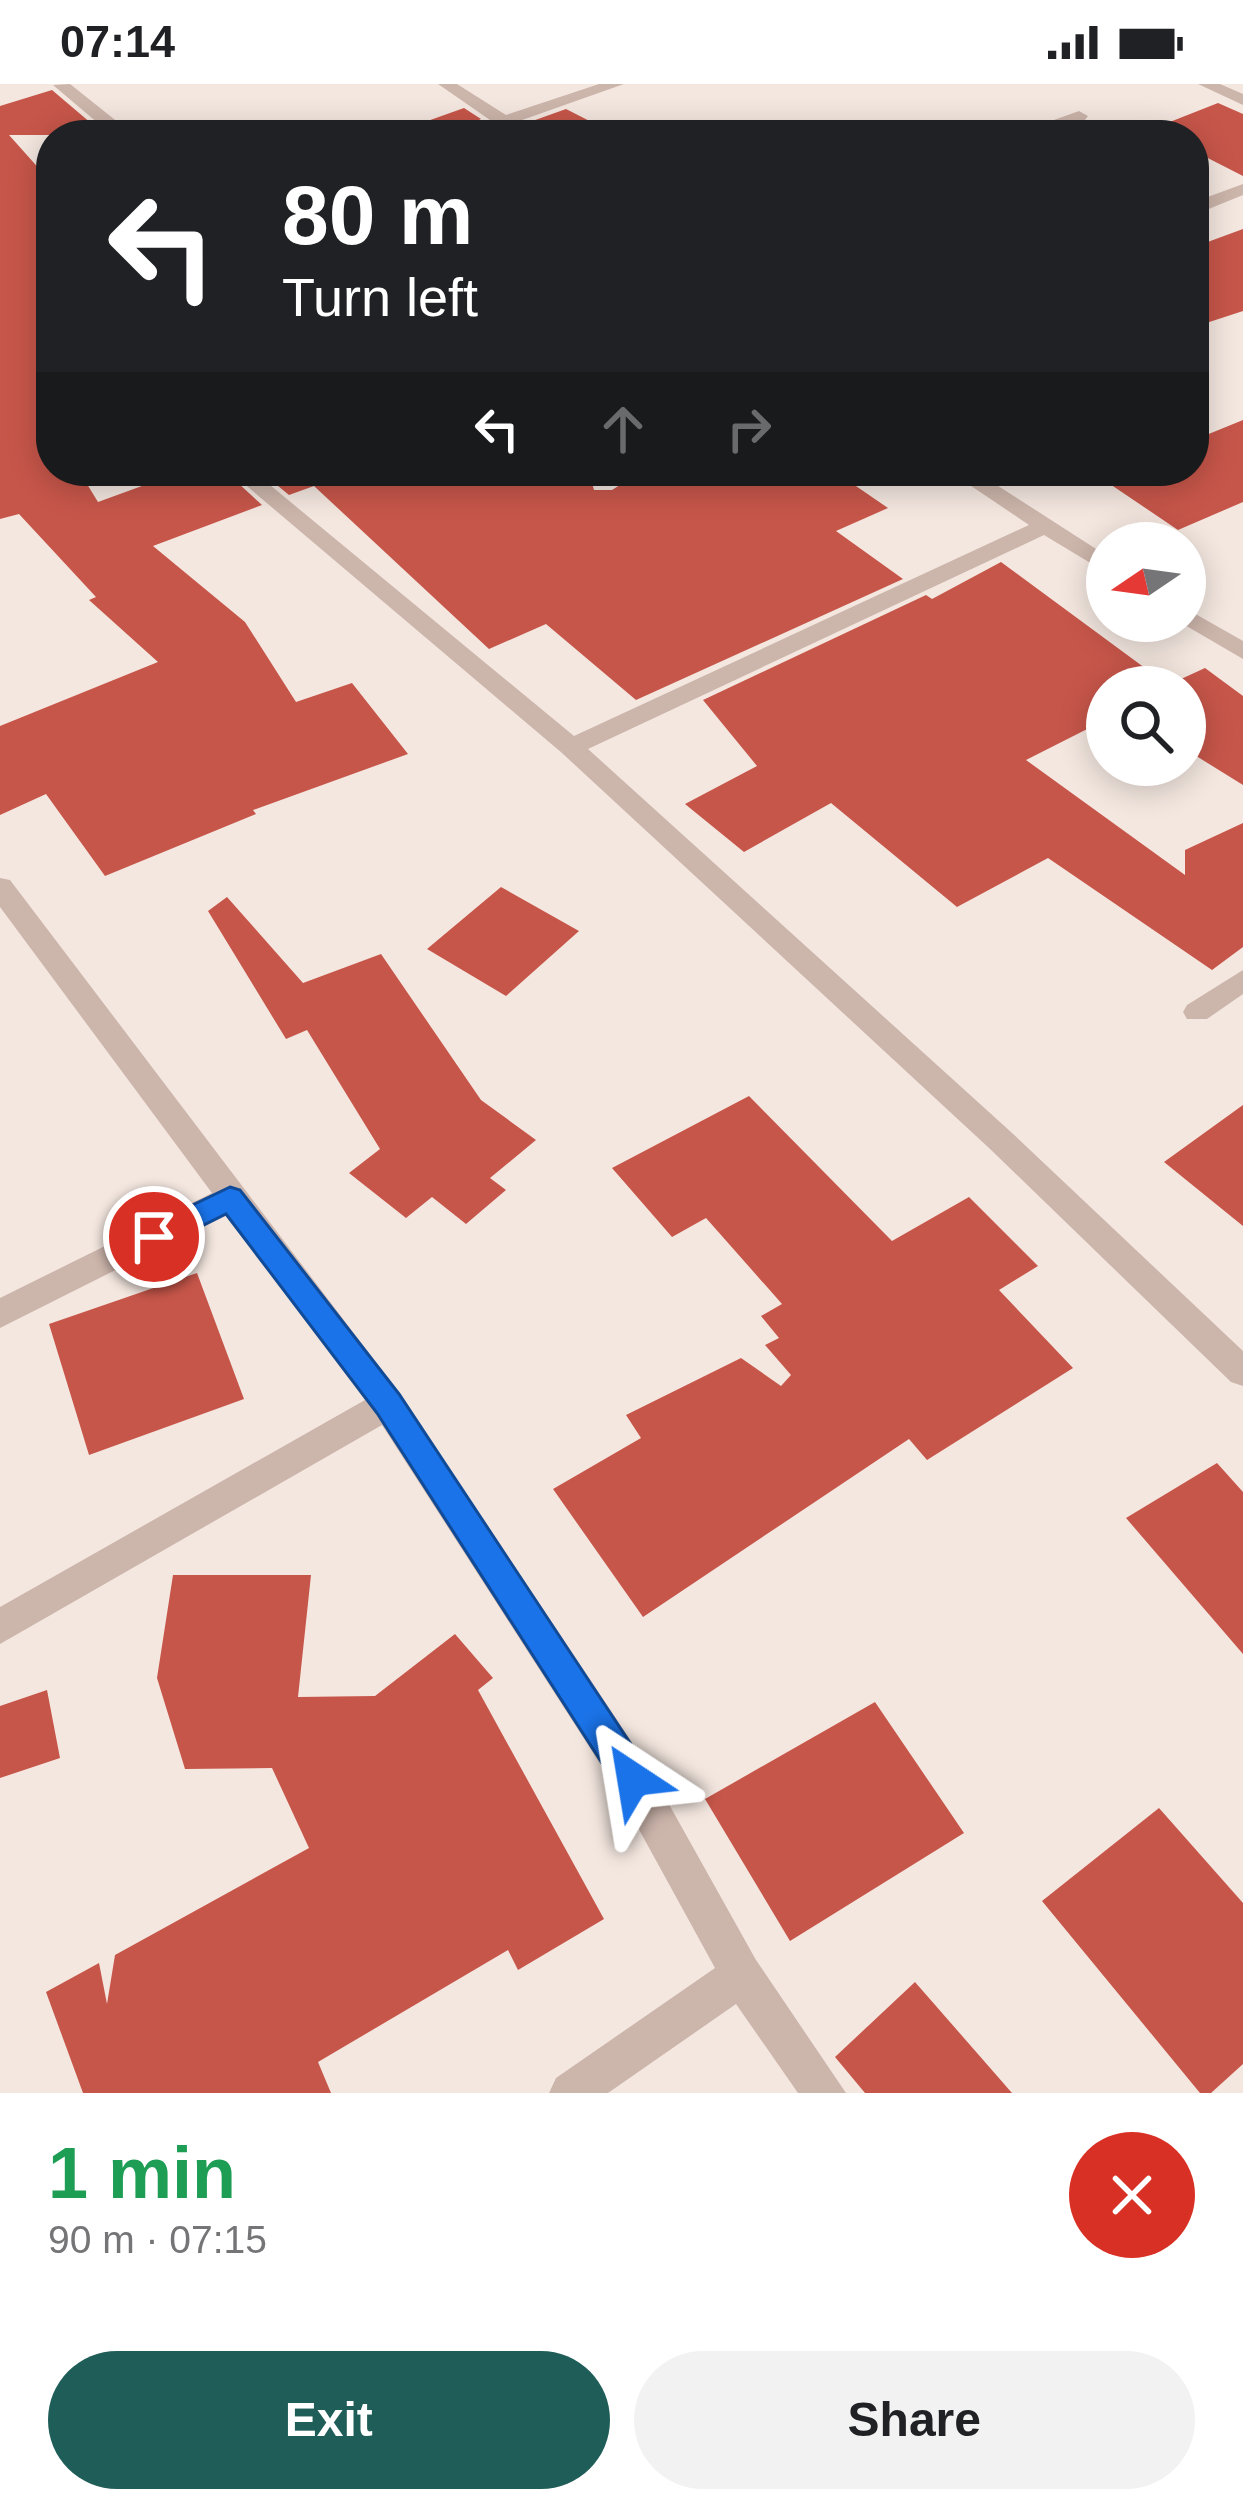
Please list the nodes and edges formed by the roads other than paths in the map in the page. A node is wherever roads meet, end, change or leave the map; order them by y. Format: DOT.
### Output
graph roads {
  1 [pos="446,84"];
  2 [pos="616,84"];
  3 [pos="1206,84"];
  4 [pos="61,85"];
  5 [pos="1243,100"];
  6 [pos="1079,116"];
  7 [pos="104,120"];
  8 [pos="501,120"];
  9 [pos="506,120"];
  10 [pos="1067,120"];
  11 [pos="1243,189"];
  12 [pos="1209,203"];
  13 [pos="258,486"];
  14 [pos="982,486"];
  15 [pos="1043,527"];
  16 [pos="1086,553"];
  17 [pos="1206,628"];
  18 [pos="1243,652"];
  19 [pos="571,747"];
  20 [pos="0,887"];
  21 [pos="1243,980"];
  22 [pos="1197,1012"];
  23 [pos="230,1198"];
  24 [pos="0,1314"];
  25 [pos="1243,1372"];
  26 [pos="388,1404"];
  27 [pos="0,1627"];
  28 [pos="741,1975"];
  29 [pos="571,2093"];
  30 [pos="824,2093"];
  1 -- 8 [label="street"];
  2 -- 9 [label="street"];
  3 -- 5 [label="street"];
  4 -- 7 [label="street"];
  6 -- 10 [label="street"];
  11 -- 12 [label="street"];
  13 -- 19 [label="street"];
  14 -- 15 [label="street"];
  15 -- 16 [label="street"];
  15 -- 19 [label="street"];
  17 -- 18 [label="street"];
  19 -- 25 [label="street"];
  20 -- 23 [label="street"];
  21 -- 22 [label="street"];
  23 -- 24 [label="street"];
  23 -- 26 [label="street"];
  26 -- 27 [label="street"];
  26 -- 28 [label="street"];
  28 -- 29 [label="street"];
  28 -- 30 [label="street"];
}
